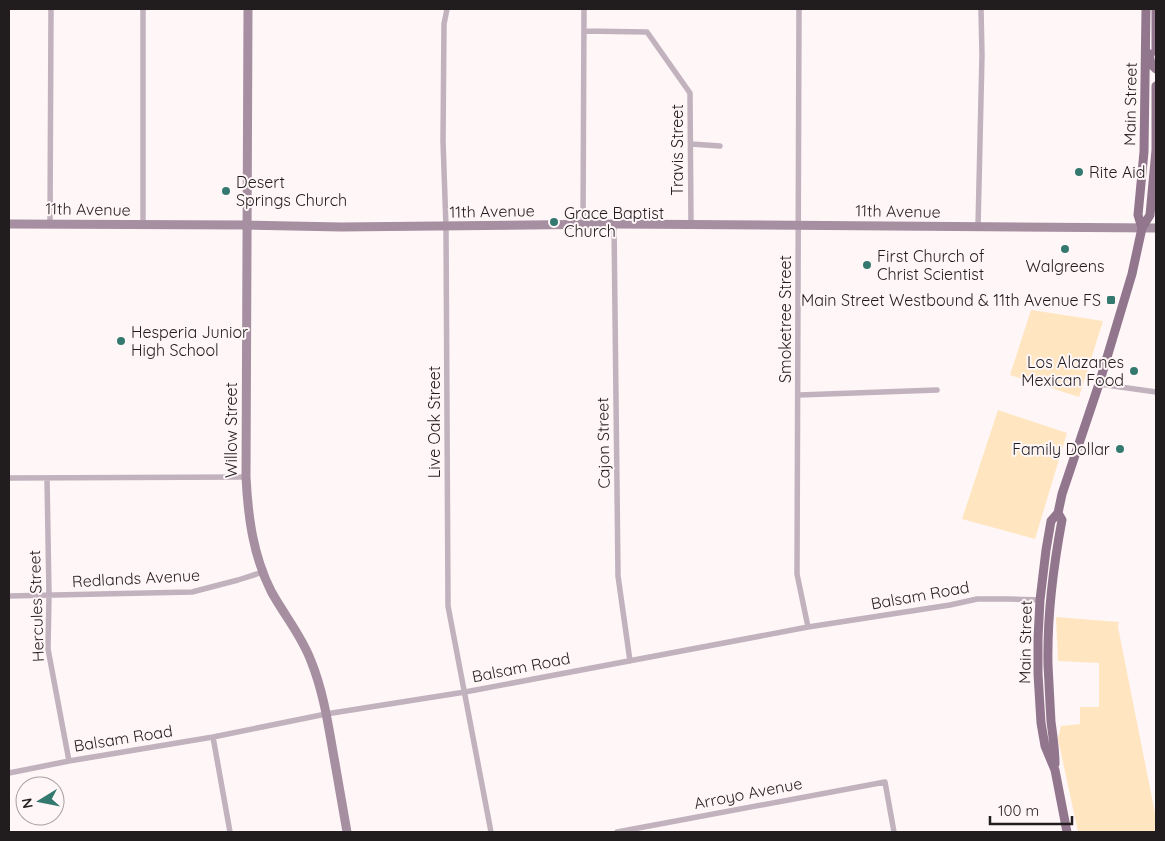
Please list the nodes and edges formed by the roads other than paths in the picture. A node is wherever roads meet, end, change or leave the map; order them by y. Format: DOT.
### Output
graph roads {
  1 [pos="51,9"];
  2 [pos="143,9"];
  3 [pos="248,9"];
  4 [pos="447,9"];
  5 [pos="584,9"];
  6 [pos="799,9"];
  7 [pos="981,9"];
  8 [pos="1147,9"];
  9 [pos="1156,9"];
  10 [pos="584,31"];
  11 [pos="1156,51"];
  12 [pos="1156,69"];
  13 [pos="1156,86"];
  14 [pos="691,144"];
  15 [pos="720,146"];
  16 [pos="9,224"];
  17 [pos="50,224"];
  18 [pos="614,224"];
  19 [pos="143,225"];
  20 [pos="247,225"];
  21 [pos="584,225"];
  22 [pos="691,225"];
  23 [pos="798,225"];
  24 [pos="446,227"];
  25 [pos="978,227"];
  26 [pos="1142,228"];
  27 [pos="1156,228"];
  28 [pos="1099,384"];
  29 [pos="937,390"];
  30 [pos="1156,392"];
  31 [pos="799,395"];
  32 [pos="246,477"];
  33 [pos="9,478"];
  34 [pos="48,478"];
  35 [pos="1058,513"];
  36 [pos="263,572"];
  37 [pos="49,595"];
  38 [pos="9,596"];
  39 [pos="1040,600"];
  40 [pos="808,628"];
  41 [pos="630,661"];
  42 [pos="1048,665"];
  43 [pos="465,692"];
  44 [pos="326,714"];
  45 [pos="213,737"];
  46 [pos="70,761"];
  47 [pos="1055,772"];
  48 [pos="9,773"];
  49 [pos="230,832"];
  50 [pos="347,832"];
  51 [pos="490,832"];
  52 [pos="617,832"];
  53 [pos="894,832"];
  54 [pos="1067,832"];
  1 -- 17 [label="street"];
  2 -- 19 [label="street"];
  3 -- 20 [label="main road, Willow Street"];
  4 -- 24 [label="street, Live Oak Street"];
  5 -- 10 [label="street"];
  6 -- 23 [label="street, Smoketree Street"];
  7 -- 25 [label="street"];
  8 -- 12 [label="main road"];
  8 -- 26 [label="main road, Main Street"];
  9 -- 11 [label="main road, Main Street"];
  10 -- 14 [label="street, Travis Street"];
  10 -- 21 [label="street"];
  13 -- 26 [label="main road, Main Street"];
  14 -- 15 [label="street"];
  14 -- 22 [label="street, Travis Street"];
  16 -- 17 [label="main road, 11th Avenue"];
  17 -- 19 [label="main road, 11th Avenue"];
  18 -- 21 [label="main road, 11th Avenue"];
  18 -- 22 [label="main road, 11th Avenue"];
  18 -- 41 [label="street, Cajon Street"];
  19 -- 20 [label="main road, 11th Avenue"];
  20 -- 24 [label="main road, 11th Avenue"];
  20 -- 32 [label="main road, Willow Street"];
  21 -- 24 [label="main road, 11th Avenue"];
  22 -- 23 [label="main road, 11th Avenue"];
  23 -- 25 [label="main road, 11th Avenue"];
  23 -- 31 [label="street, Smoketree Street"];
  24 -- 43 [label="street, Live Oak Street"];
  25 -- 26 [label="main road, 11th Avenue"];
  26 -- 27 [label="main road, 11th Avenue"];
  26 -- 28 [label="main road, Main Street"];
  28 -- 30 [label="street"];
  28 -- 35 [label="main road, Main Street"];
  29 -- 31 [label="street"];
  31 -- 40 [label="street, Smoketree Street"];
  32 -- 34 [label="street"];
  32 -- 36 [label="main road, Willow Street"];
  33 -- 34 [label="street"];
  34 -- 37 [label="street, Hercules Street"];
  35 -- 39 [label="main road, Main Street"];
  35 -- 42 [label="main road, Main Street"];
  36 -- 37 [label="street, Redlands Avenue"];
  36 -- 44 [label="main road, Willow Street"];
  37 -- 38 [label="street, Redlands Avenue"];
  37 -- 46 [label="street, Hercules Street"];
  39 -- 40 [label="street, Balsam Road"];
  39 -- 42 [label="main road"];
  39 -- 47 [label="main road, Main Street"];
  40 -- 41 [label="street, Balsam Road"];
  41 -- 43 [label="street, Balsam Road"];
  42 -- 47 [label="main road, Main Street"];
  43 -- 44 [label="street, Balsam Road"];
  43 -- 51 [label="street, Live Oak Street"];
  44 -- 45 [label="street, Balsam Road"];
  44 -- 50 [label="main road, Willow Street"];
  45 -- 46 [label="street, Balsam Road"];
  45 -- 49 [label="street"];
  46 -- 48 [label="street, Balsam Road"];
  47 -- 54 [label="main road, Main Street"];
  52 -- 53 [label="street, Arroyo Avenue"];
}
